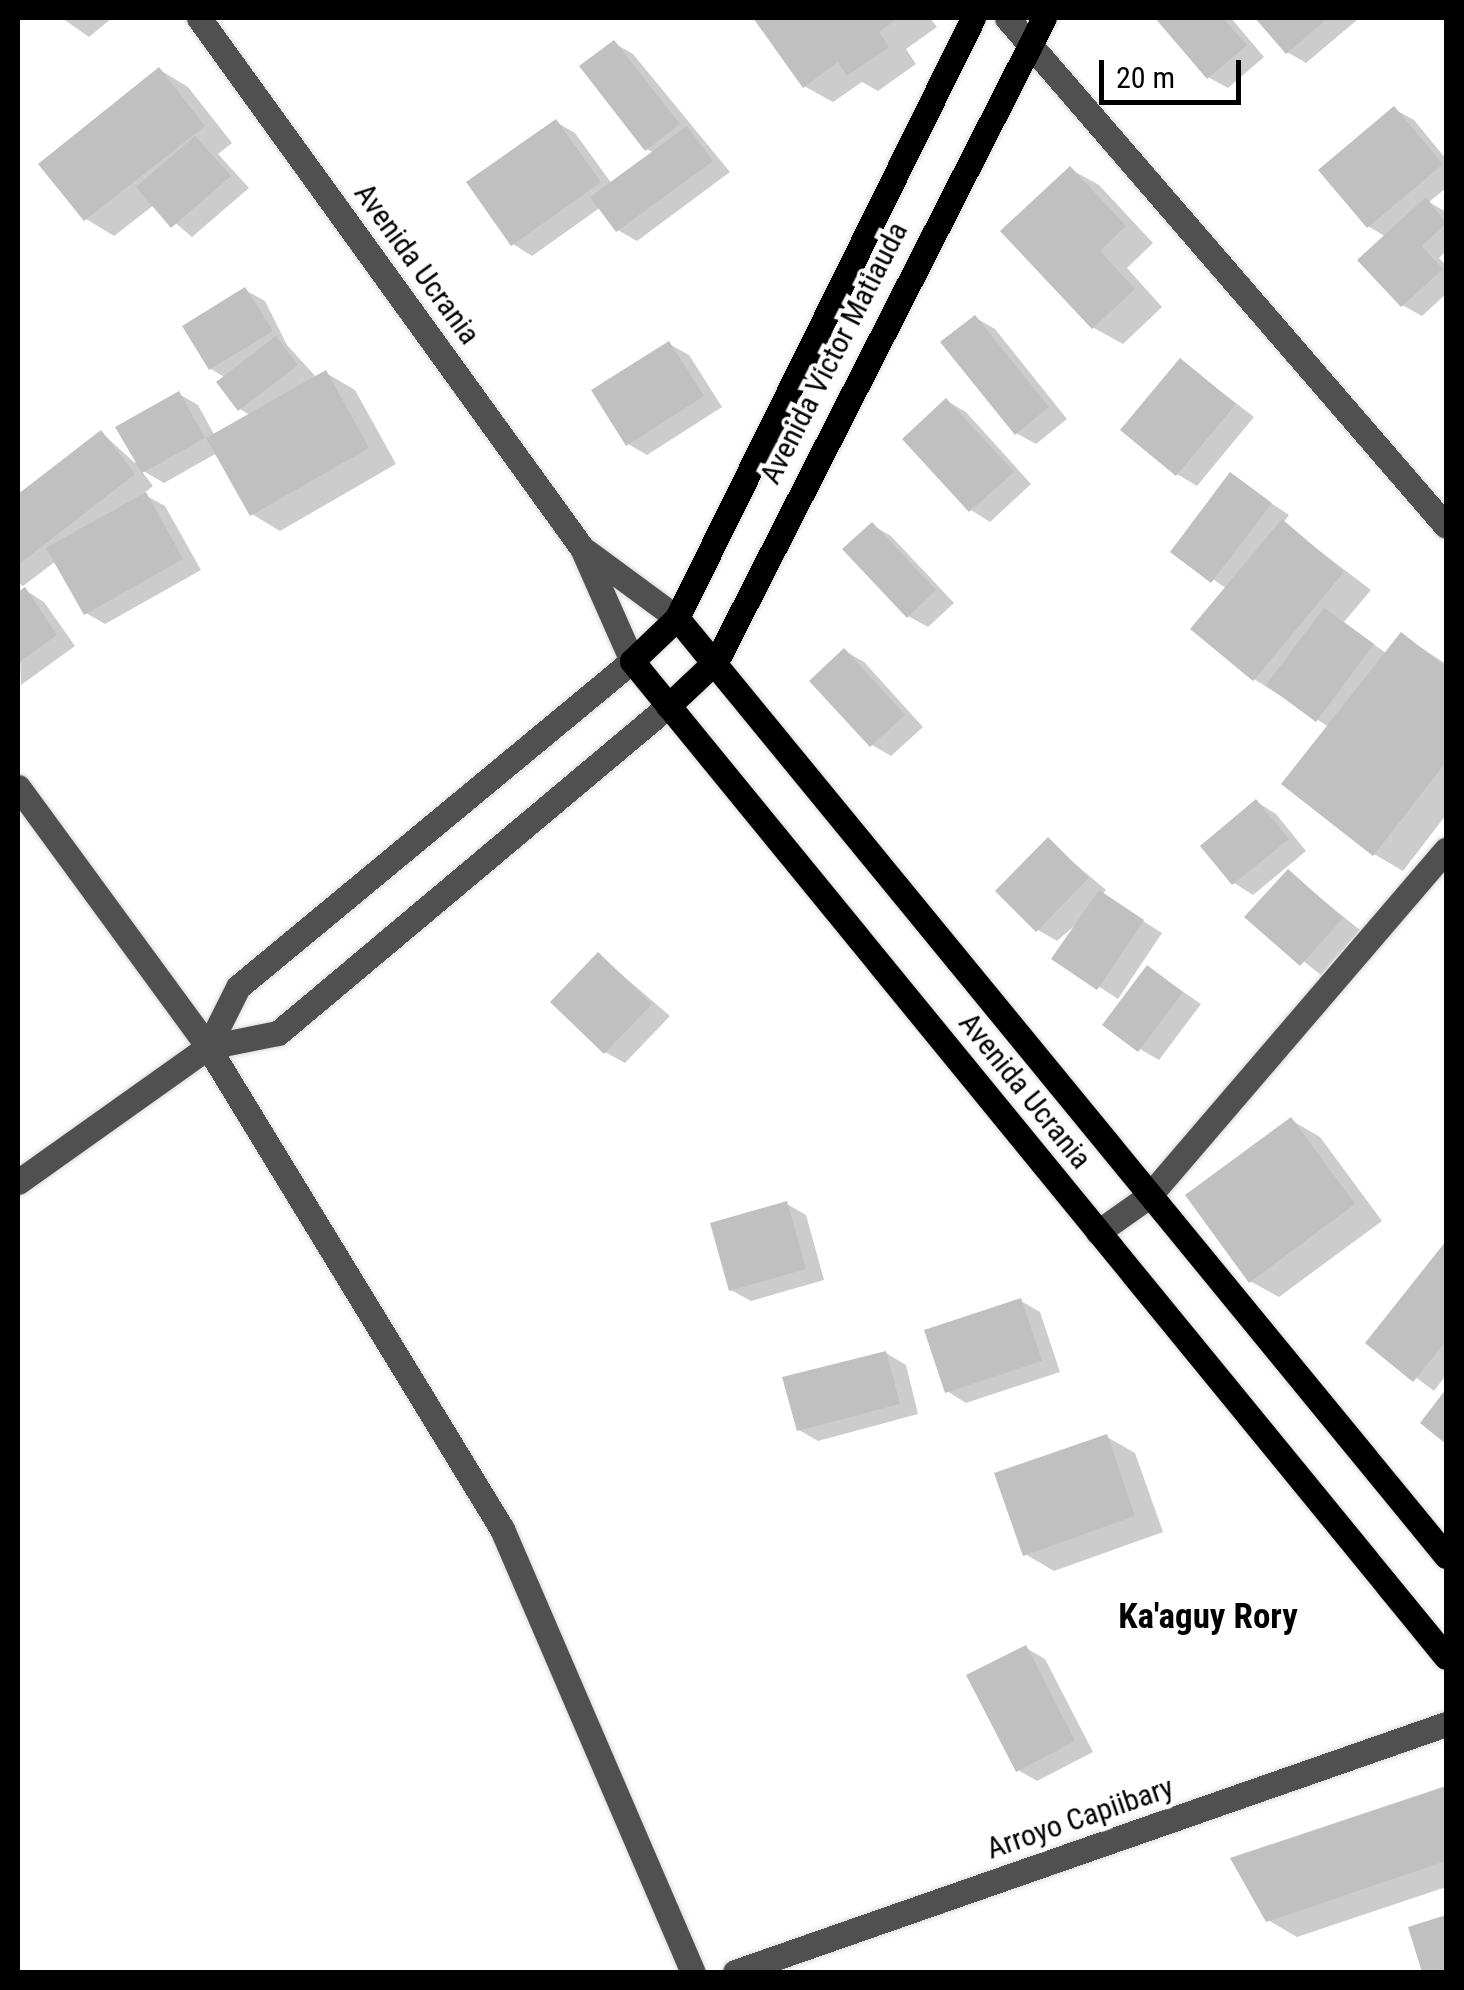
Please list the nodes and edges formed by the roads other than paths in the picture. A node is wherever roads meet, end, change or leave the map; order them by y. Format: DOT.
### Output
graph roads {
  1 [pos="199,18"];
  2 [pos="973,18"];
  3 [pos="1006,18"];
  4 [pos="1044,18"];
  5 [pos="1028,41"];
  6 [pos="1446,526"];
  7 [pos="582,548"];
  8 [pos="677,618"];
  9 [pos="716,660"];
  10 [pos="632,661"];
  11 [pos="668,706"];
  12 [pos="18,787"];
  13 [pos="1446,850"];
  14 [pos="208,1047"];
  15 [pos="18,1182"];
  16 [pos="1149,1196"];
  17 [pos="1098,1232"];
  18 [pos="1446,1556"];
  19 [pos="1446,1657"];
  20 [pos="1446,1724"];
  21 [pos="693,1972"];
  22 [pos="735,1972"];
  1 -- 7 [label="street, Avenida Ucrania"];
  2 -- 8 [label="main road, Avenida Victor Matiauda"];
  3 -- 5 [label="street"];
  4 -- 5 [label="main road, Avenida Victor Matiauda"];
  5 -- 6 [label="street"];
  5 -- 9 [label="main road, Avenida Victor Matiauda"];
  7 -- 8 [label="street, Avenida Ucrania"];
  7 -- 10 [label="street, Avenida Ucrania"];
  8 -- 9 [label="main road, Avenida Ucrania"];
  8 -- 10 [label="main road, Avenida Victor Matiauda"];
  9 -- 11 [label="main road, Avenida Victor Matiauda"];
  9 -- 16 [label="main road, Avenida Ucrania"];
  10 -- 11 [label="main road, Avenida Ucrania"];
  10 -- 14 [label="street"];
  11 -- 14 [label="street"];
  11 -- 17 [label="main road, Avenida Ucrania"];
  12 -- 14 [label="street"];
  13 -- 16 [label="street"];
  14 -- 15 [label="street"];
  14 -- 21 [label="street"];
  16 -- 17 [label="street"];
  16 -- 18 [label="main road, Avenida Ucrania"];
  17 -- 19 [label="main road, Avenida Ucrania"];
  20 -- 22 [label="street, Arroyo Capiibary"];
}
